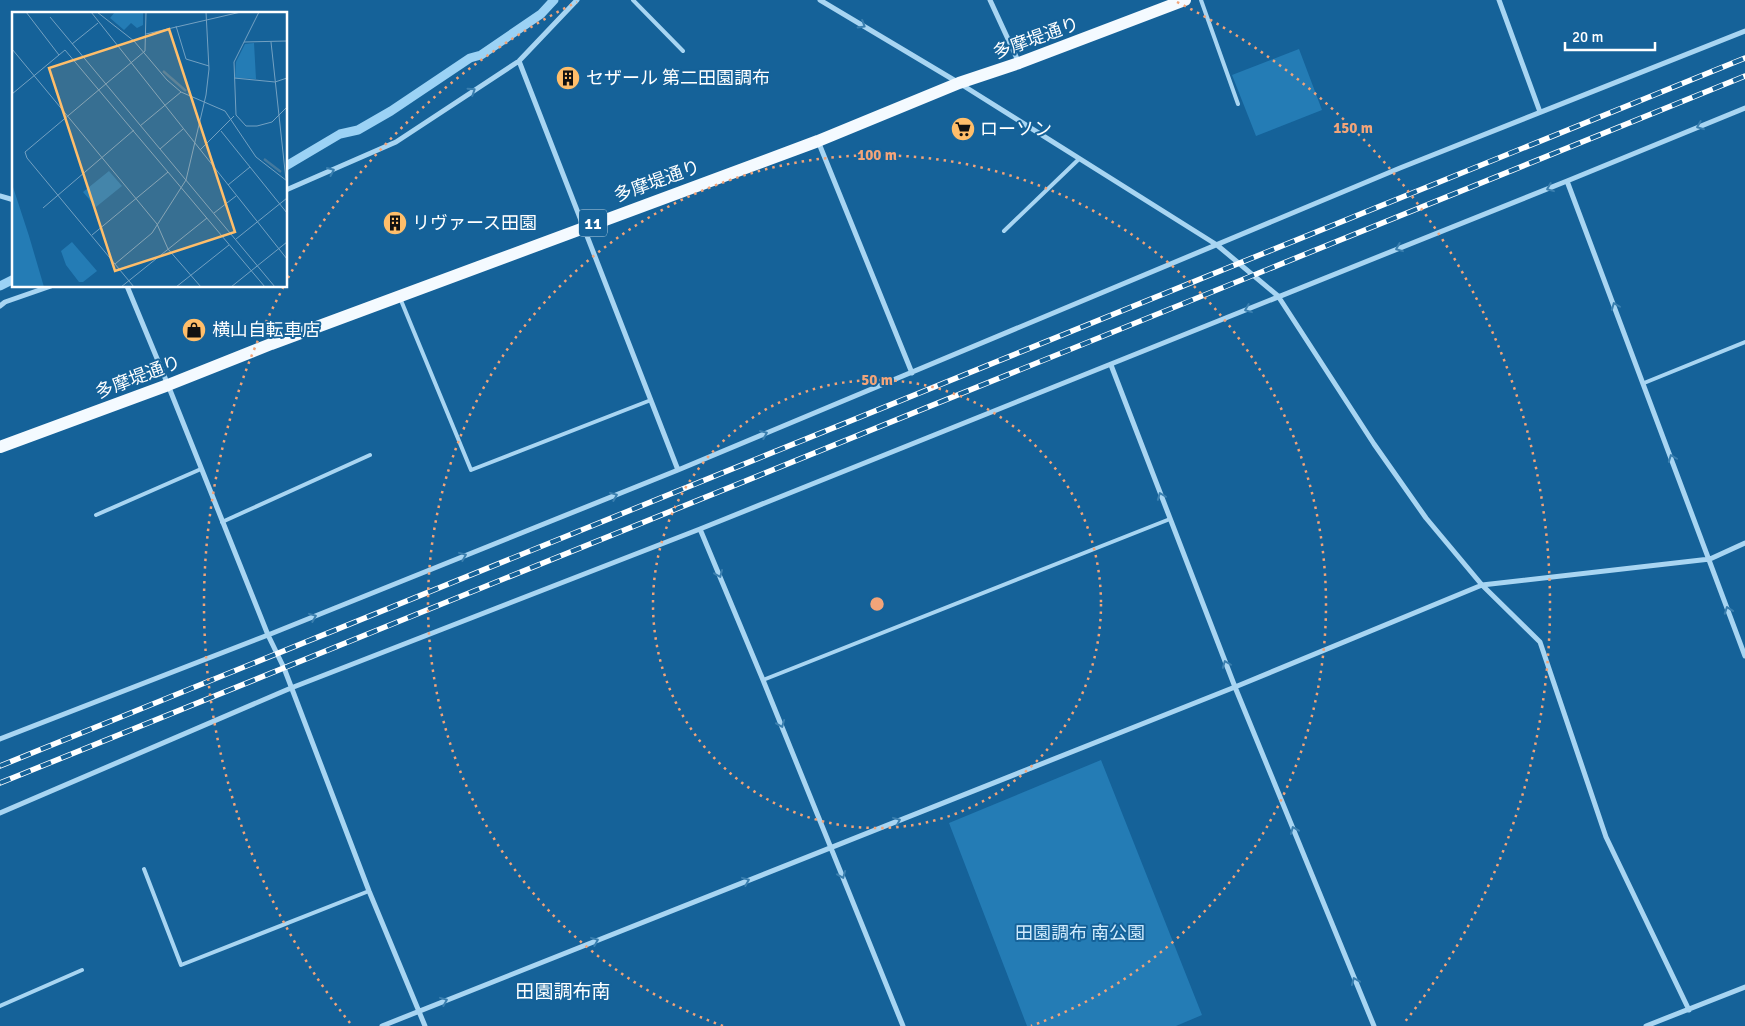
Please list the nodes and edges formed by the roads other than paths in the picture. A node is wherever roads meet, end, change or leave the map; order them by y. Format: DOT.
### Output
graph roads {
  1 [pos="577,0"];
  2 [pos="633,0"];
  3 [pos="820,0"];
  4 [pos="990,0"];
  5 [pos="1185,0"];
  6 [pos="1201,0"];
  7 [pos="1499,0"];
  8 [pos="1745,31"];
  9 [pos="682,51"];
  10 [pos="519,61"];
  11 [pos="1019,63"];
  12 [pos="959,83"];
  13 [pos="1238,104"];
  14 [pos="1745,108"];
  15 [pos="1540,112"];
  16 [pos="818,141"];
  17 [pos="1079,159"];
  18 [pos="1567,181"];
  19 [pos="288,189"];
  20 [pos="584,227"];
  21 [pos="1004,231"];
  22 [pos="1218,245"];
  23 [pos="45,288"];
  24 [pos="128,288"];
  25 [pos="399,296"];
  26 [pos="1278,296"];
  27 [pos="0,306"];
  28 [pos="1745,342"];
  29 [pos="1111,365"];
  30 [pos="912,373"];
  31 [pos="1644,383"];
  32 [pos="168,385"];
  33 [pos="652,400"];
  34 [pos="0,447"];
  35 [pos="370,454"];
  36 [pos="201,468"];
  37 [pos="678,470"];
  38 [pos="96,515"];
  39 [pos="1170,519"];
  40 [pos="222,522"];
  41 [pos="700,529"];
  42 [pos="1745,543"];
  43 [pos="1710,559"];
  44 [pos="1482,585"];
  45 [pos="268,635"];
  46 [pos="1745,656"];
  47 [pos="763,680"];
  48 [pos="1235,687"];
  49 [pos="291,688"];
  50 [pos="0,738"];
  51 [pos="0,814"];
  52 [pos="830,848"];
  53 [pos="144,869"];
  54 [pos="369,891"];
  55 [pos="82,970"];
  56 [pos="1745,987"];
  57 [pos="0,1006"];
  58 [pos="1689,1010"];
  59 [pos="419,1011"];
  60 [pos="382,1026"];
  61 [pos="425,1026"];
  62 [pos="903,1026"];
  63 [pos="1374,1026"];
  64 [pos="1646,1026"];
  1 -- 10 [label="street"];
  2 -- 9 [label="lane"];
  3 -- 12 [label="street, one-way"];
  4 -- 11 [label="street"];
  5 -- 11 [label="main road, 多摩堤通り / 11"];
  6 -- 13 [label="lane"];
  7 -- 15 [label="street"];
  8 -- 15 [label="street"];
  19 -- 10 [label="street, one-way"];
  10 -- 20 [label="street"];
  11 -- 12 [label="main road, 多摩堤通り / 11"];
  12 -- 16 [label="main road, 多摩堤通り / 11"];
  12 -- 17 [label="street"];
  14 -- 18 [label="street, one-way"];
  15 -- 22 [label="street"];
  16 -- 20 [label="main road, 多摩堤通り / 11"];
  16 -- 30 [label="street"];
  17 -- 21 [label="lane"];
  17 -- 22 [label="street"];
  18 -- 26 [label="street, one-way"];
  31 -- 18 [label="street, one-way"];
  20 -- 25 [label="main road, 多摩堤通り / 11"];
  20 -- 33 [label="street"];
  22 -- 26 [label="street"];
  22 -- 30 [label="street"];
  23 -- 27 [label="street"];
  24 -- 32 [label="street"];
  25 -- 32 [label="main road, 多摩堤通り / 11"];
  25 -- 33 [label="lane"];
  26 -- 29 [label="street, one-way"];
  26 -- 44 [label="street"];
  28 -- 31 [label="lane"];
  39 -- 29 [label="street, one-way"];
  29 -- 41 [label="street"];
  37 -- 30 [label="street, one-way"];
  43 -- 31 [label="street, one-way"];
  32 -- 34 [label="main road, 多摩堤通り / 11"];
  32 -- 36 [label="street"];
  33 -- 37 [label="street"];
  35 -- 40 [label="lane"];
  36 -- 38 [label="lane"];
  36 -- 40 [label="street"];
  45 -- 37 [label="street, one-way"];
  39 -- 47 [label="lane"];
  48 -- 39 [label="street, one-way"];
  40 -- 45 [label="street"];
  41 -- 47 [label="street, one-way"];
  41 -- 49 [label="street"];
  42 -- 43 [label="street"];
  43 -- 44 [label="street"];
  46 -- 43 [label="street, one-way"];
  44 -- 48 [label="street"];
  44 -- 58 [label="street"];
  45 -- 49 [label="street"];
  45 -- 50 [label="street"];
  47 -- 52 [label="street, one-way"];
  52 -- 48 [label="street, one-way"];
  63 -- 48 [label="street, one-way"];
  49 -- 51 [label="street"];
  49 -- 54 [label="street"];
  59 -- 52 [label="street, one-way"];
  52 -- 62 [label="street, one-way"];
  53 -- 54 [label="lane"];
  54 -- 59 [label="street"];
  55 -- 57 [label="lane"];
  56 -- 58 [label="street"];
  58 -- 64 [label="street"];
  59 -- 60 [label="street"];
  59 -- 61 [label="street"];
}
